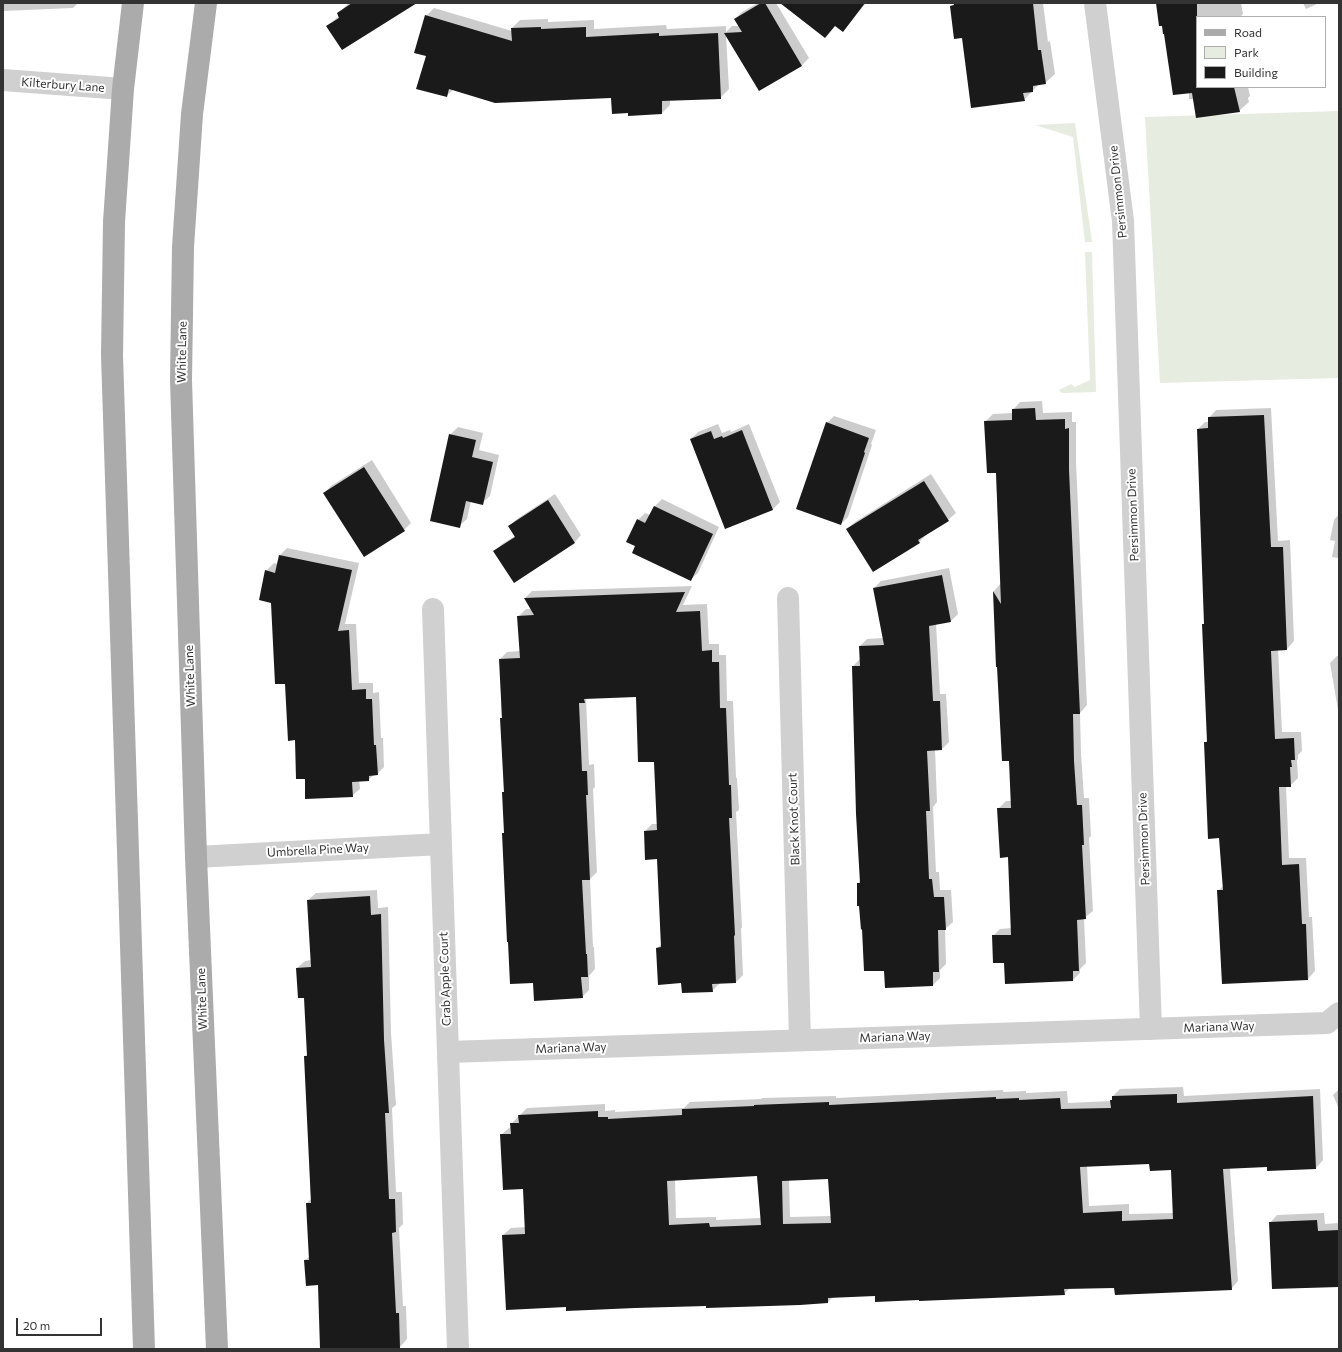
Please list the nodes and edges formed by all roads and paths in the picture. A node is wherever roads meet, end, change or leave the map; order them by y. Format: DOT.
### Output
graph roads {
  1 [pos="133,3"];
  2 [pos="206,3"];
  3 [pos="1095,3"];
  4 [pos="3,80"];
  5 [pos="123,89"];
  6 [pos="788,598"];
  7 [pos="433,609"];
  8 [pos="441,844"];
  9 [pos="196,857"];
  10 [pos="1339,1012"];
  11 [pos="1151,1029"];
  12 [pos="800,1040"];
  13 [pos="448,1052"];
  14 [pos="144,1349"];
  15 [pos="217,1349"];
  16 [pos="458,1349"];
  1 -- 5 [label="main road"];
  2 -- 9 [label="main road, White Lane"];
  3 -- 11 [label="street, Persimmon Drive"];
  4 -- 5 [label="street, Kilterbury Lane"];
  5 -- 14 [label="main road"];
  6 -- 12 [label="street, Black Knot Court"];
  7 -- 8 [label="street, Crab Apple Court"];
  8 -- 9 [label="street, Umbrella Pine Way"];
  8 -- 13 [label="street, Crab Apple Court"];
  9 -- 15 [label="main road, White Lane"];
  10 -- 11 [label="street, Mariana Way"];
  11 -- 12 [label="street, Mariana Way"];
  12 -- 13 [label="street, Mariana Way"];
  13 -- 16 [label="street, Crab Apple Court"];
}
